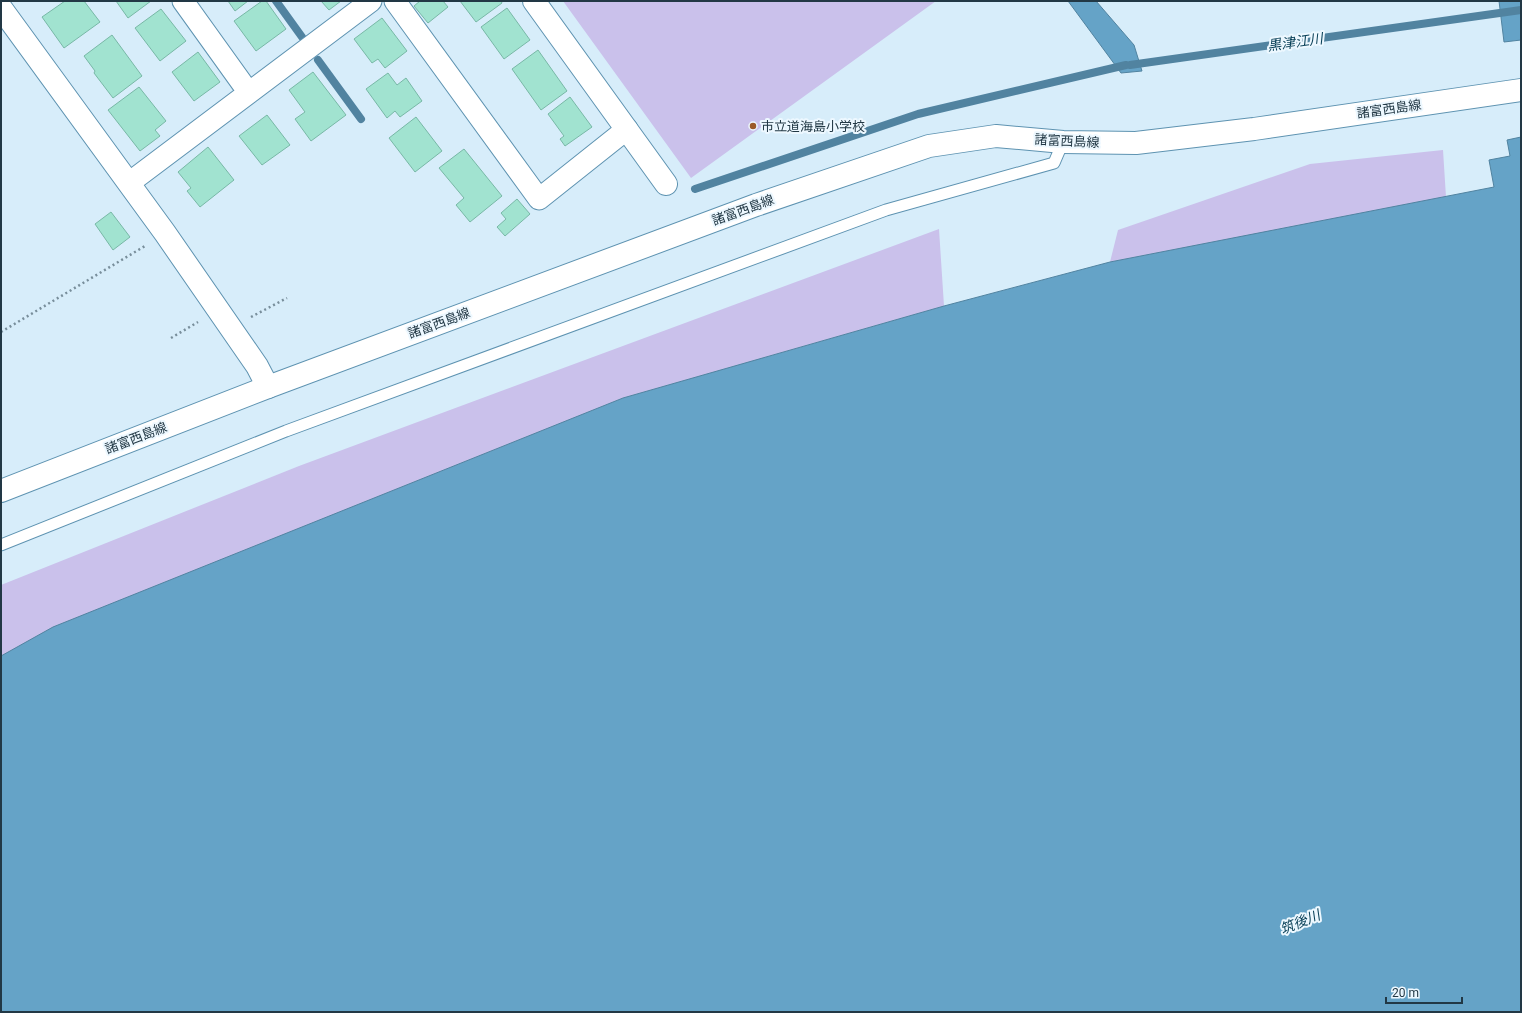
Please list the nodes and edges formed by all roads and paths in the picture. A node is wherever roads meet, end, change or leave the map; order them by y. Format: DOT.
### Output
graph roads {
  1 [pos="183,1"];
  2 [pos="371,1"];
  3 [pos="394,1"];
  4 [pos="534,1"];
  5 [pos="1,8"];
  6 [pos="1521,90"];
  7 [pos="249,92"];
  8 [pos="627,129"];
  9 [pos="1063,142"];
  10 [pos="129,183"];
  11 [pos="666,184"];
  12 [pos="165,233"];
  13 [pos="287,298"];
  14 [pos="225,319"];
  15 [pos="1,332"];
  16 [pos="171,338"];
  17 [pos="268,387"];
  18 [pos="1,492"];
  19 [pos="1,545"];
  1 -- 7 [label="street"];
  2 -- 7 [label="street"];
  3 -- 8 [label="street"];
  4 -- 8 [label="main road"];
  5 -- 10 [label="main road"];
  6 -- 9 [label="main road, 諸富西島線"];
  7 -- 10 [label="street"];
  8 -- 11 [label="main road"];
  9 -- 17 [label="main road, 諸富西島線"];
  9 -- 19 [label="lane"];
  10 -- 12 [label="main road"];
  12 -- 14 [label="main road"];
  12 -- 15 [label="path"];
  13 -- 14 [label="path"];
  14 -- 16 [label="path"];
  14 -- 17 [label="main road"];
  17 -- 18 [label="main road, 諸富西島線"];
}
